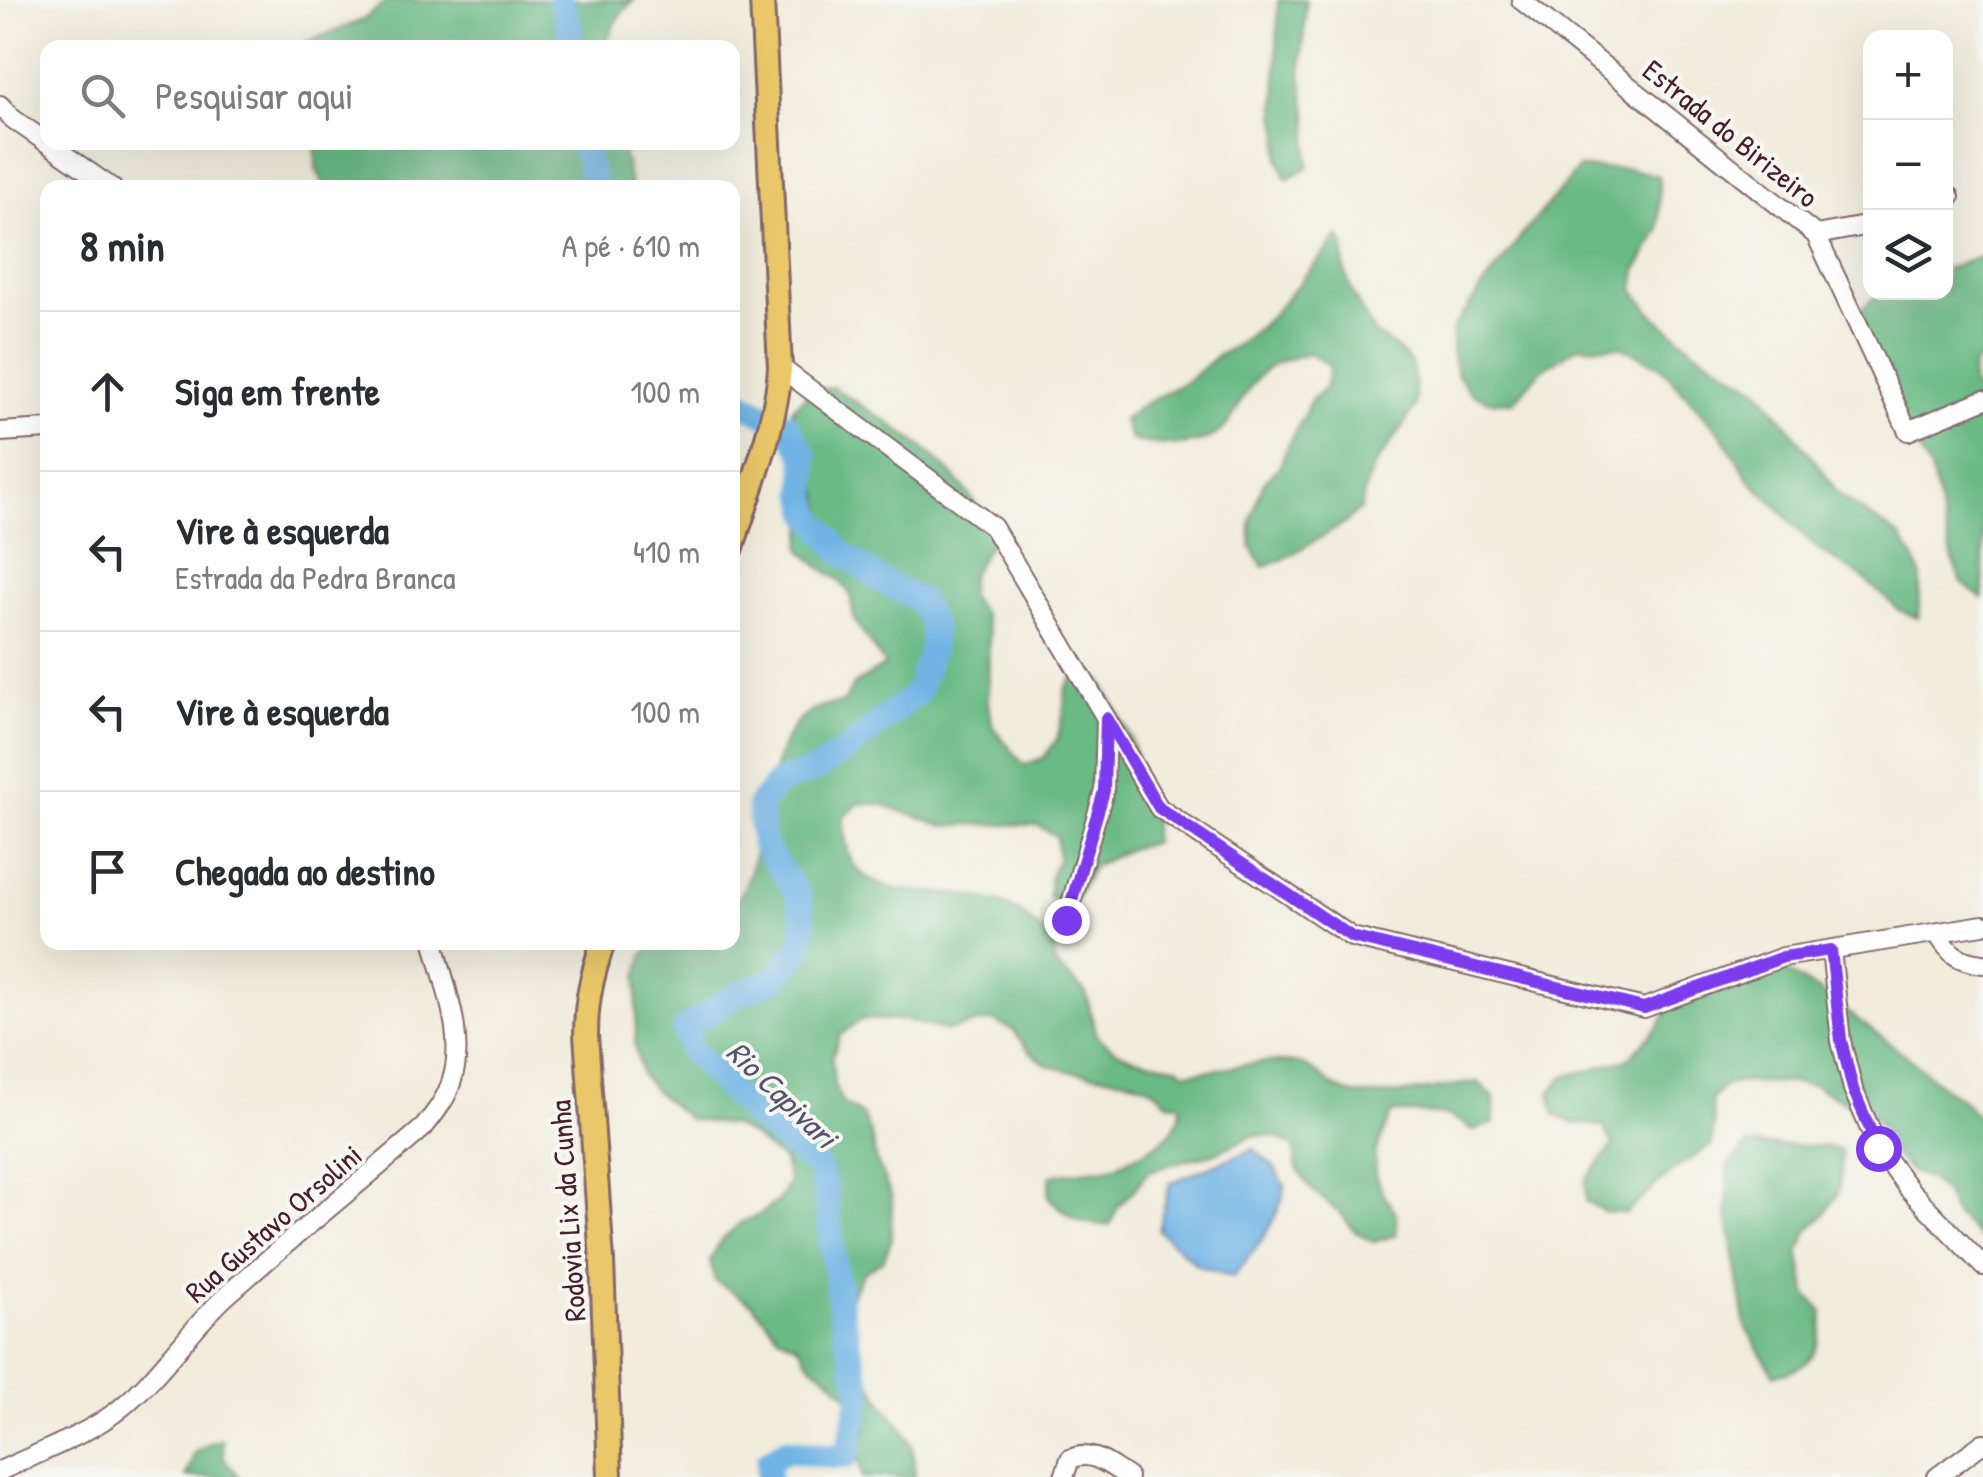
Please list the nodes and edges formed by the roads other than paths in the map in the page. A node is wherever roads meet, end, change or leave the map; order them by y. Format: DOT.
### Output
graph roads {
  1 [pos="762,0"];
  2 [pos="1521,0"];
  3 [pos="0,105"];
  4 [pos="40,138"];
  5 [pos="57,150"];
  6 [pos="101,180"];
  7 [pos="1863,226"];
  8 [pos="1816,235"];
  9 [pos="780,378"];
  10 [pos="1983,400"];
  11 [pos="40,430"];
  12 [pos="0,432"];
  13 [pos="740,521"];
  14 [pos="1106,718"];
  15 [pos="1066,920"];
  16 [pos="1983,925"];
  17 [pos="1937,932"];
  18 [pos="436,950"];
  19 [pos="600,950"];
  20 [pos="1831,950"];
  21 [pos="1983,964"];
  22 [pos="1983,1266"];
  23 [pos="1983,1443"];
  24 [pos="0,1471"];
  25 [pos="610,1477"];
  26 [pos="1064,1477"];
  27 [pos="1128,1477"];
  28 [pos="1937,1477"];
  1 -- 9 [label="main road"];
  2 -- 8 [label="street, Estrada do Birizeiro"];
  3 -- 4 [label="street"];
  5 -- 6 [label="street"];
  7 -- 8 [label="street"];
  8 -- 10 [label="street, Estrada do Birizeiro"];
  9 -- 13 [label="main road"];
  9 -- 14 [label="street"];
  11 -- 12 [label="street"];
  14 -- 15 [label="street"];
  14 -- 20 [label="street"];
  16 -- 17 [label="street"];
  17 -- 20 [label="street"];
  17 -- 21 [label="street"];
  18 -- 24 [label="street, Rua Gustavo Orsolini"];
  19 -- 25 [label="main road, Rodovia Lix da Cunha"];
  20 -- 22 [label="street"];
  23 -- 28 [label="street"];
  26 -- 27 [label="street"];
}
